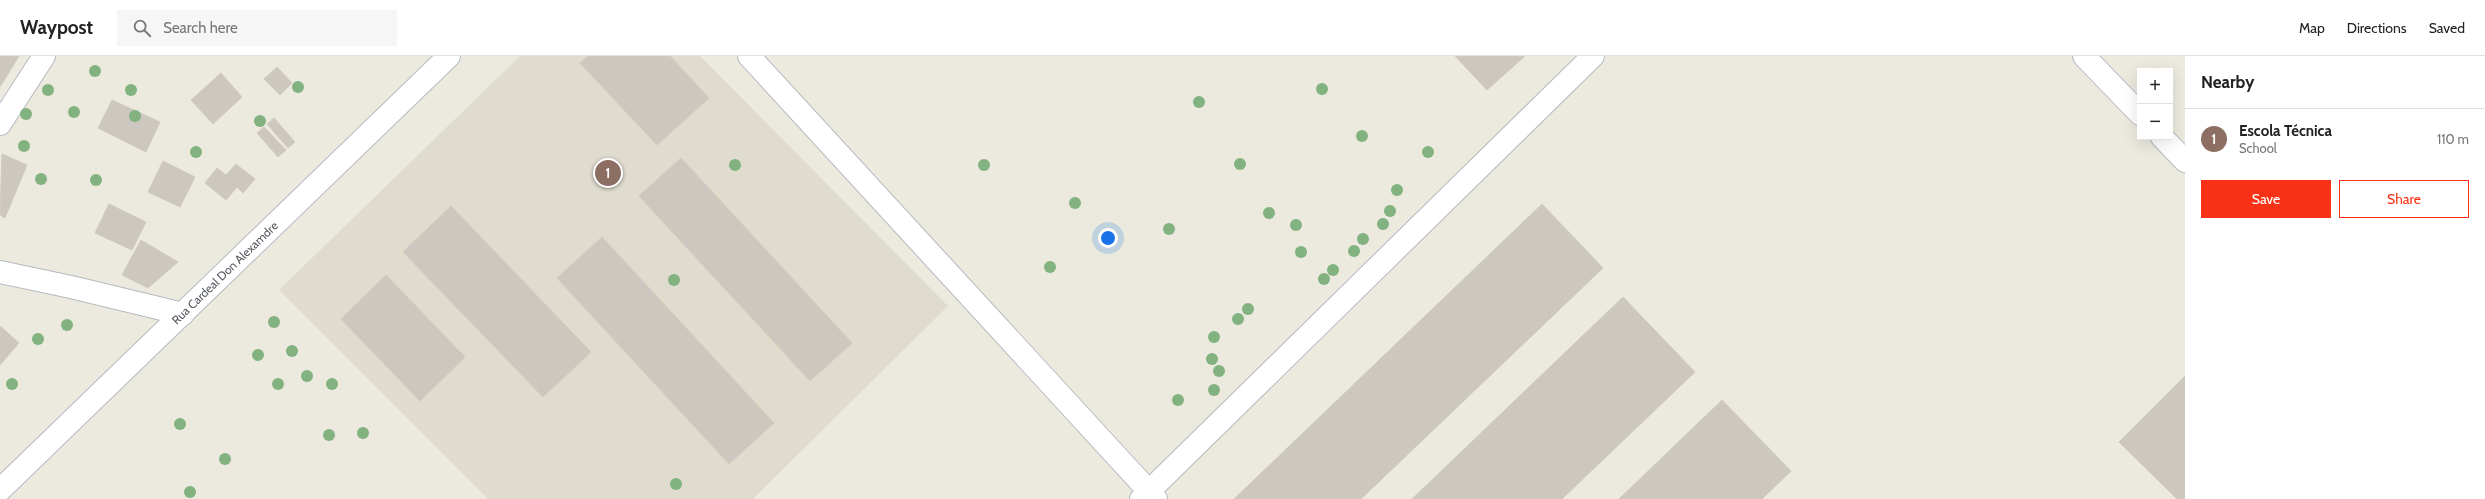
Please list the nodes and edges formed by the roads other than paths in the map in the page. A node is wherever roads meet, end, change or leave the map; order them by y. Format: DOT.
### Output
graph roads {
  1 [pos="44,56"];
  2 [pos="449,56"];
  3 [pos="749,56"];
  4 [pos="1593,56"];
  5 [pos="2084,56"];
  6 [pos="2137,111"];
  7 [pos="0,124"];
  8 [pos="2165,140"];
  9 [pos="2185,161"];
  10 [pos="0,272"];
  11 [pos="183,314"];
  12 [pos="0,490"];
  13 [pos="1149,496"];
  1 -- 7 [label="street"];
  2 -- 11 [label="street, Rua Cardeal Don Alexamdre"];
  3 -- 13 [label="street"];
  4 -- 13 [label="street"];
  5 -- 6 [label="street"];
  8 -- 9 [label="street"];
  10 -- 11 [label="street"];
  11 -- 12 [label="street, Rua Cardeal Don Alexamdre"];
}
